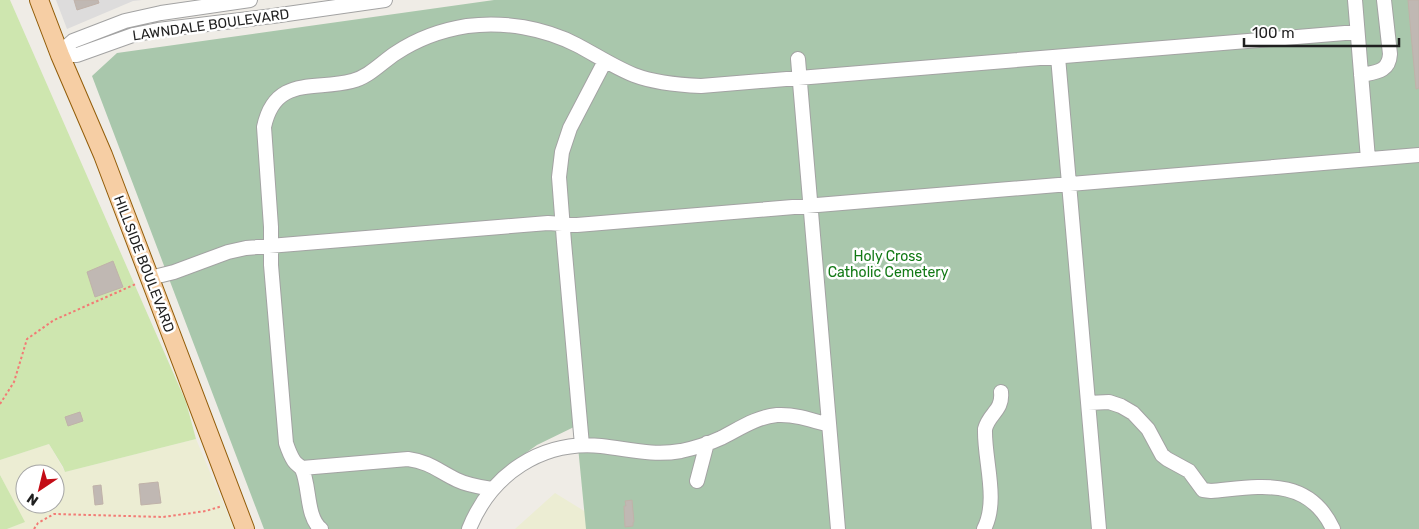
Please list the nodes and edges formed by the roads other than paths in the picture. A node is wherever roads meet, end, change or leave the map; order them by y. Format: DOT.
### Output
graph roads {
  1 [pos="39,0"];
  2 [pos="250,0"];
  3 [pos="385,0"];
  4 [pos="1355,0"];
  5 [pos="1384,0"];
  6 [pos="1357,32"];
  7 [pos="60,55"];
  8 [pos="1058,57"];
  9 [pos="798,59"];
  10 [pos="605,61"];
  11 [pos="1361,75"];
  12 [pos="799,78"];
  13 [pos="1419,155"];
  14 [pos="1368,159"];
  15 [pos="1068,184"];
  16 [pos="810,205"];
  17 [pos="563,224"];
  18 [pos="271,246"];
  19 [pos="150,278"];
  20 [pos="1001,392"];
  21 [pos="1088,403"];
  22 [pos="829,425"];
  23 [pos="707,444"];
  24 [pos="582,446"];
  25 [pos="302,468"];
  26 [pos="697,481"];
  27 [pos="492,489"];
  28 [pos="245,529"];
  29 [pos="321,529"];
  30 [pos="470,529"];
  31 [pos="838,529"];
  32 [pos="984,529"];
  33 [pos="1098,529"];
  34 [pos="1332,529"];
  1 -- 7 [label="main road, HILLSIDE BOULEVARD"];
  2 -- 7 [label="street, LAWNDALE BOULEVARD"];
  3 -- 7 [label="street, LAWNDALE BOULEVARD"];
  4 -- 6 [label="street"];
  5 -- 11 [label="street"];
  6 -- 8 [label="street"];
  6 -- 11 [label="street"];
  7 -- 19 [label="main road, HILLSIDE BOULEVARD"];
  8 -- 12 [label="street"];
  8 -- 15 [label="street"];
  9 -- 12 [label="street"];
  10 -- 12 [label="street"];
  10 -- 17 [label="street"];
  10 -- 18 [label="street"];
  11 -- 14 [label="street"];
  12 -- 16 [label="street"];
  13 -- 14 [label="street"];
  14 -- 15 [label="street"];
  15 -- 16 [label="street"];
  15 -- 21 [label="street"];
  16 -- 17 [label="street"];
  16 -- 22 [label="street"];
  17 -- 18 [label="street"];
  17 -- 24 [label="street"];
  18 -- 19 [label="street"];
  18 -- 25 [label="street"];
  19 -- 28 [label="main road, HILLSIDE BOULEVARD"];
  20 -- 32 [label="street"];
  21 -- 33 [label="street"];
  21 -- 34 [label="street"];
  22 -- 23 [label="street"];
  22 -- 31 [label="street"];
  23 -- 24 [label="street"];
  23 -- 26 [label="street"];
  24 -- 27 [label="street"];
  25 -- 27 [label="street"];
  25 -- 29 [label="street"];
  27 -- 30 [label="street"];
}
